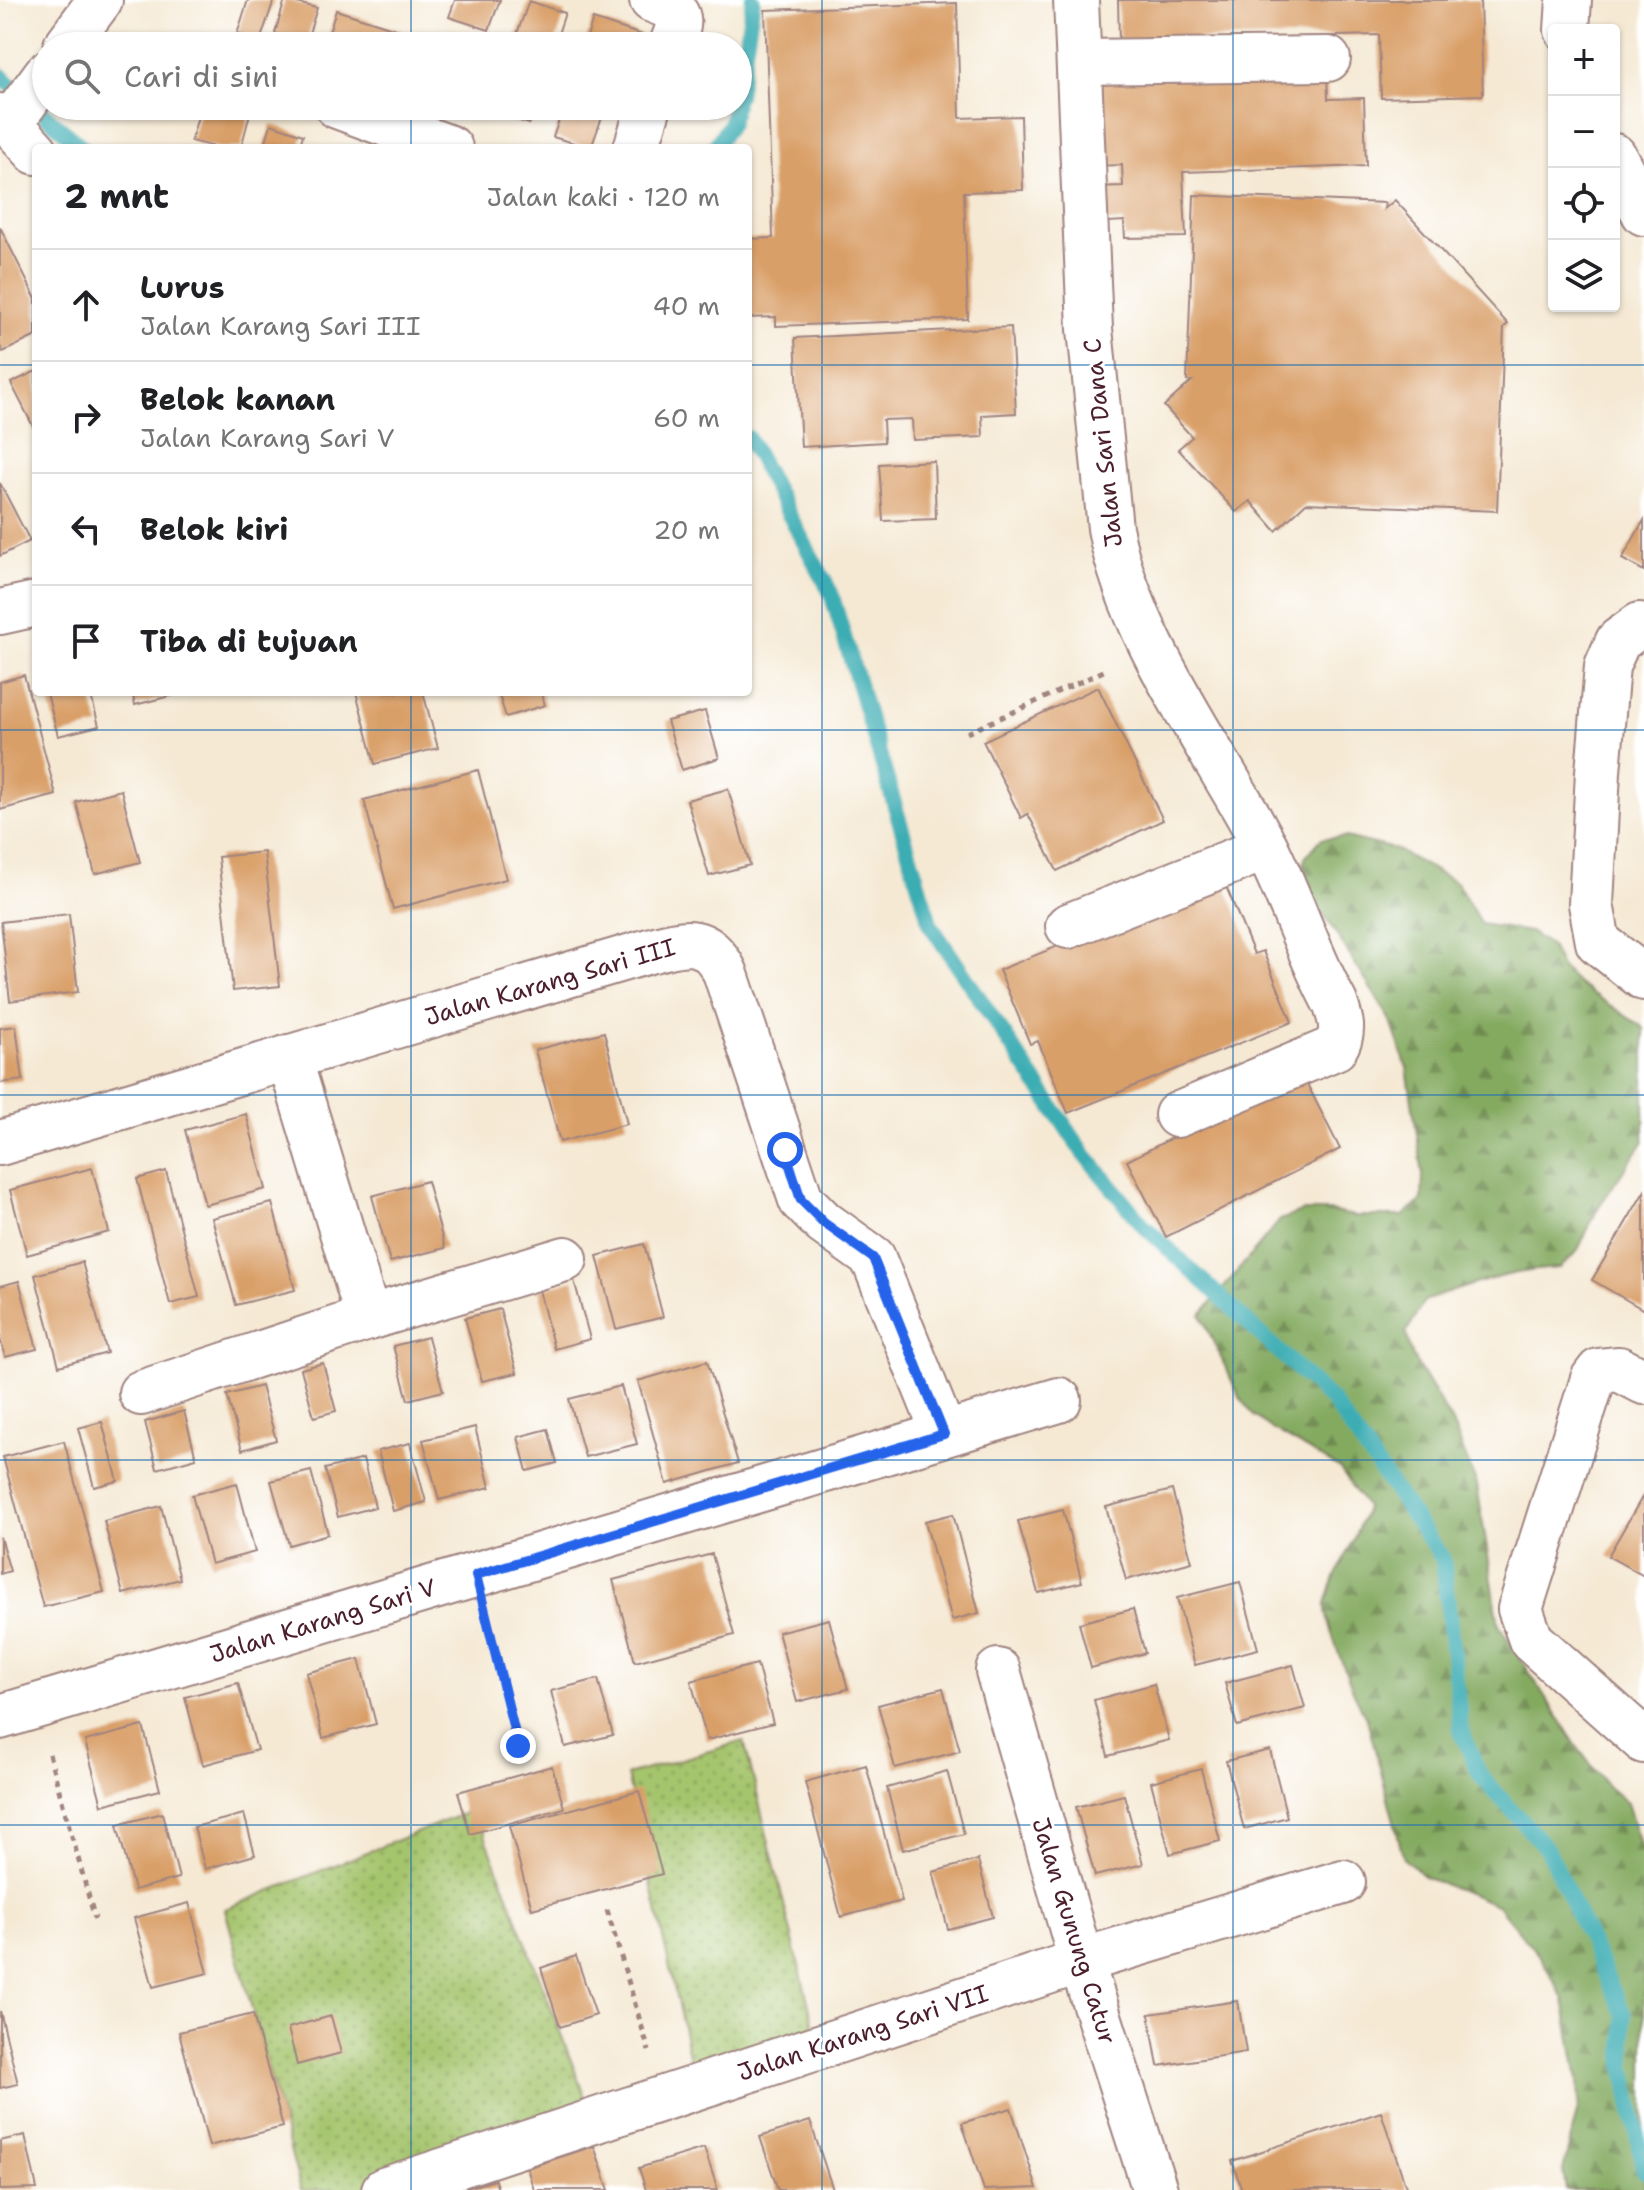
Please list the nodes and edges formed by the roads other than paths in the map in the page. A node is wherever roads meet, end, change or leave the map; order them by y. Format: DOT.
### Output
graph roads {
  1 [pos="100,0"];
  2 [pos="652,0"];
  3 [pos="1076,0"];
  4 [pos="1569,0"];
  5 [pos="1567,24"];
  6 [pos="76,32"];
  7 [pos="677,32"];
  8 [pos="1328,59"];
  9 [pos="1079,62"];
  10 [pos="32,99"];
  11 [pos="375,120"];
  12 [pos="645,120"];
  13 [pos="15,130"];
  14 [pos="439,144"];
  15 [pos="637,144"];
  16 [pos="1620,167"];
  17 [pos="1644,213"];
  18 [pos="32,605"];
  19 [pos="0,612"];
  20 [pos="1644,626"];
  21 [pos="1266,848"];
  22 [pos="1068,926"];
  23 [pos="1644,978"];
  24 [pos="289,1057"];
  25 [pos="1177,1115"];
  26 [pos="0,1143"];
  27 [pos="565,1259"];
  28 [pos="368,1318"];
  29 [pos="1644,1382"];
  30 [pos="141,1393"];
  31 [pos="1059,1400"];
  32 [pos="944,1434"];
  33 [pos="998,1671"];
  34 [pos="18,1712"];
  35 [pos="1644,1741"];
  36 [pos="1343,1882"];
  37 [pos="1081,1961"];
  38 [pos="384,2190"];
  39 [pos="1155,2190"];
  1 -- 6 [label="street"];
  2 -- 7 [label="street"];
  3 -- 9 [label="street, Jalan Sari Dana C"];
  4 -- 5 [label="street"];
  8 -- 9 [label="street"];
  9 -- 21 [label="street, Jalan Sari Dana C"];
  10 -- 13 [label="street"];
  11 -- 14 [label="street"];
  12 -- 15 [label="street"];
  16 -- 17 [label="street"];
  18 -- 19 [label="street"];
  20 -- 23 [label="street"];
  21 -- 22 [label="street"];
  21 -- 25 [label="street, Jalan Sari Dana C"];
  24 -- 26 [label="street, Jalan Karang Sari III"];
  24 -- 28 [label="street"];
  24 -- 32 [label="street, Jalan Karang Sari III"];
  27 -- 28 [label="street"];
  28 -- 30 [label="street"];
  29 -- 35 [label="street"];
  31 -- 32 [label="street, Jalan Karang Sari V"];
  32 -- 34 [label="street, Jalan Karang Sari V"];
  33 -- 37 [label="street, Jalan Gunung Catur"];
  36 -- 37 [label="street, Jalan Karang Sari VII"];
  37 -- 38 [label="street, Jalan Karang Sari VII"];
  37 -- 39 [label="street, Jalan Gunung Catur"];
}
